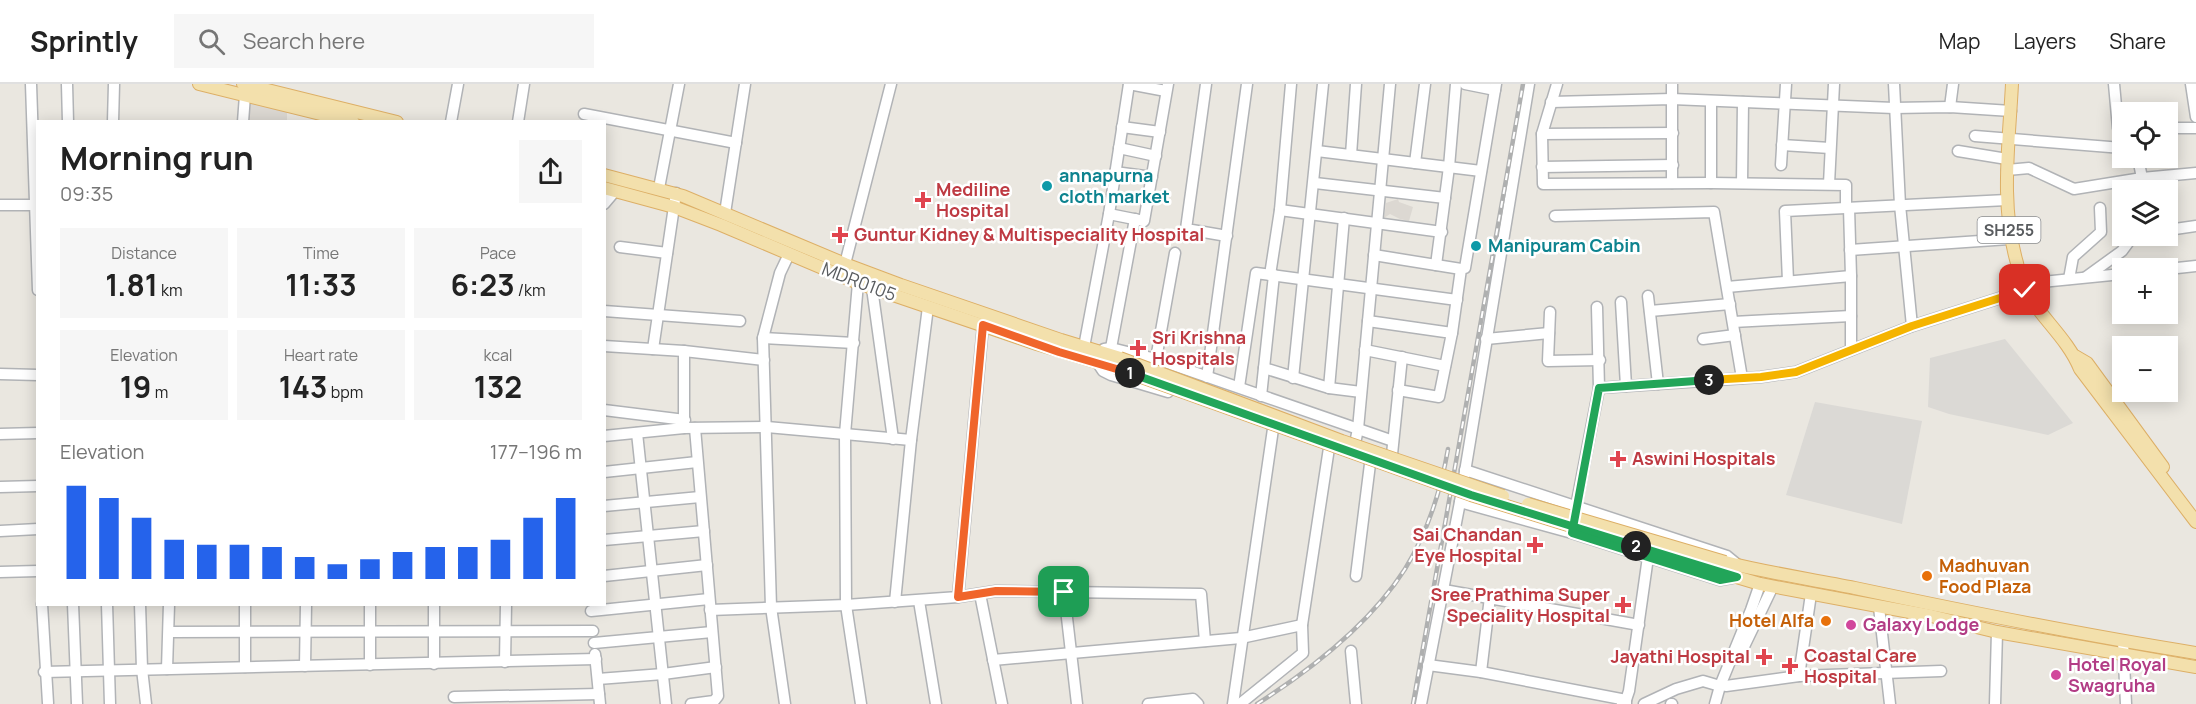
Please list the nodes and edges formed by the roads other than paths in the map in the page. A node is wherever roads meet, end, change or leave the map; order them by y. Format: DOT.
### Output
graph roads {
  1 [pos="31,84"];
  2 [pos="67,84"];
  3 [pos="114,84"];
  4 [pos="199,84"];
  5 [pos="458,84"];
  6 [pos="524,84"];
  7 [pos="679,84"];
  8 [pos="745,84"];
  9 [pos="891,84"];
  10 [pos="1129,84"];
  11 [pos="1206,84"];
  12 [pos="1248,84"];
  13 [pos="1291,84"];
  14 [pos="1323,84"];
  15 [pos="1356,84"];
  16 [pos="1390,84"];
  17 [pos="1425,84"];
  18 [pos="1456,84"];
  19 [pos="1465,84"];
  20 [pos="1529,84"];
  21 [pos="1557,84"];
  22 [pos="1672,84"];
  23 [pos="1786,84"];
  24 [pos="1834,84"];
  25 [pos="1894,84"];
  26 [pos="1953,84"];
  27 [pos="2012,84"];
  28 [pos="2114,84"];
  29 [pos="2191,84"];
  30 [pos="1167,87"];
  31 [pos="1496,87"];
  32 [pos="244,89"];
  33 [pos="2195,96"];
  34 [pos="1672,99"];
  35 [pos="1711,101"];
  36 [pos="1551,102"];
  37 [pos="1743,102"];
  38 [pos="2116,102"];
  39 [pos="1785,104"];
  40 [pos="1832,106"];
  41 [pos="1950,107"];
  42 [pos="1894,108"];
  43 [pos="2011,111"];
  44 [pos="584,114"];
  45 [pos="2196,117"];
  46 [pos="68,120"];
  47 [pos="113,120"];
  48 [pos="243,120"];
  49 [pos="348,120"];
  50 [pos="388,120"];
  51 [pos="451,120"];
  52 [pos="518,120"];
  53 [pos="1122,127"];
  54 [pos="2178,128"];
  55 [pos="2196,128"];
  56 [pos="671,131"];
  57 [pos="1160,132"];
  58 [pos="1673,133"];
  59 [pos="1542,134"];
  60 [pos="1975,136"];
  61 [pos="2008,140"];
  62 [pos="736,143"];
  63 [pos="1782,145"];
  64 [pos="2112,147"];
  65 [pos="1119,148"];
  66 [pos="1830,148"];
  67 [pos="1317,151"];
  68 [pos="1958,151"];
  69 [pos="1351,154"];
  70 [pos="1156,156"];
  71 [pos="1383,159"];
  72 [pos="1415,163"];
  73 [pos="2007,164"];
  74 [pos="1673,165"];
  75 [pos="1781,165"];
  76 [pos="1449,167"];
  77 [pos="1542,167"];
  78 [pos="2140,168"];
  79 [pos="1481,171"];
  80 [pos="1115,172"];
  81 [pos="2196,174"];
  82 [pos="606,175"];
  83 [pos="1152,177"];
  84 [pos="2142,178"];
  85 [pos="1315,183"];
  86 [pos="1672,183"];
  87 [pos="1711,183"];
  88 [pos="1742,183"];
  89 [pos="1829,184"];
  90 [pos="658,188"];
  91 [pos="610,190"];
  92 [pos="1379,190"];
  93 [pos="676,194"];
  94 [pos="1445,198"];
  95 [pos="2007,200"];
  96 [pos="0,205"];
  97 [pos="35,205"];
  98 [pos="1900,205"];
  99 [pos="674,207"];
  100 [pos="1848,208"];
  101 [pos="2100,208"];
  102 [pos="1280,210"];
  103 [pos="725,213"];
  104 [pos="1312,213"];
  105 [pos="1109,214"];
  106 [pos="1555,216"];
  107 [pos="1344,218"];
  108 [pos="1136,219"];
  109 [pos="1377,223"];
  110 [pos="2196,226"];
  111 [pos="2178,229"];
  112 [pos="36,230"];
  113 [pos="1442,232"];
  114 [pos="1227,236"];
  115 [pos="2009,239"];
  116 [pos="2126,246"];
  117 [pos="620,247"];
  118 [pos="1904,248"];
  119 [pos="1850,250"];
  120 [pos="667,253"];
  121 [pos="1175,253"];
  122 [pos="789,254"];
  123 [pos="1374,255"];
  124 [pos="845,264"];
  125 [pos="1436,265"];
  126 [pos="2196,266"];
  127 [pos="2178,268"];
  128 [pos="1461,269"];
  129 [pos="1272,275"];
  130 [pos="2112,275"];
  131 [pos="1851,276"];
  132 [pos="1304,278"];
  133 [pos="2085,278"];
  134 [pos="2069,279"];
  135 [pos="1788,281"];
  136 [pos="1337,283"];
  137 [pos="858,284"];
  138 [pos="1727,287"];
  139 [pos="2024,287"];
  140 [pos="872,288"];
  141 [pos="1371,288"];
  142 [pos="1648,296"];
  143 [pos="1457,300"];
  144 [pos="1620,302"];
  145 [pos="1730,304"];
  146 [pos="928,307"];
  147 [pos="1597,307"];
  148 [pos="1650,311"];
  149 [pos="606,312"];
  150 [pos="1550,312"];
  151 [pos="657,315"];
  152 [pos="1851,316"];
  153 [pos="740,321"];
  154 [pos="1368,321"];
  155 [pos="1733,322"];
  156 [pos="983,325"];
  157 [pos="1912,326"];
  158 [pos="1452,333"];
  159 [pos="1549,333"];
  160 [pos="1735,335"];
  161 [pos="764,338"];
  162 [pos="1486,339"];
  163 [pos="1703,339"];
  164 [pos="854,343"];
  165 [pos="606,346"];
  166 [pos="1084,347"];
  167 [pos="653,349"];
  168 [pos="1365,350"];
  169 [pos="1851,350"];
  170 [pos="684,351"];
  171 [pos="1103,354"];
  172 [pos="1402,357"];
  173 [pos="2075,357"];
  174 [pos="1156,359"];
  175 [pos="764,360"];
  176 [pos="1600,360"];
  177 [pos="1446,366"];
  178 [pos="1264,368"];
  179 [pos="0,374"];
  180 [pos="36,375"];
  181 [pos="1206,377"];
  182 [pos="1293,378"];
  183 [pos="1742,378"];
  184 [pos="1658,384"];
  185 [pos="1626,386"];
  186 [pos="1239,387"];
  187 [pos="1329,388"];
  188 [pos="1599,388"];
  189 [pos="1398,390"];
  190 [pos="1361,392"];
  191 [pos="1261,396"];
  192 [pos="606,410"];
  193 [pos="688,425"];
  194 [pos="767,427"];
  195 [pos="1273,429"];
  196 [pos="1358,429"];
  197 [pos="36,433"];
  198 [pos="637,433"];
  199 [pos="0,434"];
  200 [pos="845,434"];
  201 [pos="606,436"];
  202 [pos="893,439"];
  203 [pos="911,440"];
  204 [pos="1393,441"];
  205 [pos="1329,448"];
  206 [pos="1352,456"];
  207 [pos="697,462"];
  208 [pos="1370,464"];
  209 [pos="641,468"];
  210 [pos="1465,470"];
  211 [pos="606,472"];
  212 [pos="36,486"];
  213 [pos="0,487"];
  214 [pos="700,497"];
  215 [pos="645,502"];
  216 [pos="1460,502"];
  217 [pos="1576,505"];
  218 [pos="606,506"];
  219 [pos="2196,510"];
  220 [pos="2196,522"];
  221 [pos="36,529"];
  222 [pos="0,531"];
  223 [pos="704,531"];
  224 [pos="1572,533"];
  225 [pos="648,535"];
  226 [pos="606,540"];
  227 [pos="1648,557"];
  228 [pos="707,565"];
  229 [pos="36,571"];
  230 [pos="651,571"];
  231 [pos="1738,571"];
  232 [pos="0,572"];
  233 [pos="606,576"];
  234 [pos="1356,576"];
  235 [pos="1760,584"];
  236 [pos="1773,586"];
  237 [pos="1444,590"];
  238 [pos="1064,592"];
  239 [pos="980,594"];
  240 [pos="1811,594"];
  241 [pos="958,597"];
  242 [pos="1490,597"];
  243 [pos="919,601"];
  244 [pos="895,602"];
  245 [pos="656,605"];
  246 [pos="710,605"];
  247 [pos="846,605"];
  248 [pos="42,606"];
  249 [pos="73,606"];
  250 [pos="107,606"];
  251 [pos="140,606"];
  252 [pos="169,606"];
  253 [pos="245,606"];
  254 [pos="306,606"];
  255 [pos="369,606"];
  256 [pos="434,606"];
  257 [pos="506,606"];
  258 [pos="771,607"];
  259 [pos="1879,607"];
  260 [pos="591,608"];
  261 [pos="1302,625"];
  262 [pos="1639,625"];
  263 [pos="370,631"];
  264 [pos="434,631"];
  265 [pos="505,631"];
  266 [pos="593,631"];
  267 [pos="170,632"];
  268 [pos="245,632"];
  269 [pos="306,632"];
  270 [pos="712,632"];
  271 [pos="1997,632"];
  272 [pos="659,638"];
  273 [pos="1241,638"];
  274 [pos="1205,641"];
  275 [pos="2123,641"];
  276 [pos="594,643"];
  277 [pos="1351,651"];
  278 [pos="1072,653"];
  279 [pos="2123,654"];
  280 [pos="2196,654"];
  281 [pos="596,659"];
  282 [pos="993,660"];
  283 [pos="505,662"];
  284 [pos="434,663"];
  285 [pos="370,665"];
  286 [pos="1428,665"];
  287 [pos="305,666"];
  288 [pos="245,667"];
  289 [pos="716,667"];
  290 [pos="2196,667"];
  291 [pos="142,669"];
  292 [pos="167,669"];
  293 [pos="1941,671"];
  294 [pos="45,672"];
  295 [pos="108,672"];
  296 [pos="1481,672"];
  297 [pos="75,673"];
  298 [pos="663,674"];
  299 [pos="1886,674"];
  300 [pos="1799,676"];
  301 [pos="598,679"];
  302 [pos="1723,686"];
  303 [pos="1668,692"];
  304 [pos="454,697"];
  305 [pos="600,699"];
  306 [pos="48,703"];
  307 [pos="1624,703"];
  308 [pos="77,704"];
  309 [pos="110,704"];
  310 [pos="146,704"];
  311 [pos="666,704"];
  312 [pos="691,704"];
  313 [pos="785,704"];
  314 [pos="861,704"];
  315 [pos="936,704"];
  316 [pos="1002,704"];
  317 [pos="1077,704"];
  318 [pos="1148,704"];
  319 [pos="1198,704"];
  320 [pos="1233,704"];
  321 [pos="1240,704"];
  322 [pos="1356,704"];
  323 [pos="1421,704"];
  324 [pos="1644,704"];
  325 [pos="1672,704"];
  326 [pos="1714,704"];
  327 [pos="1722,704"];
  328 [pos="1890,704"];
  329 [pos="1995,704"];
  330 [pos="2126,704"];
  1 -- 97 [label="street"];
  2 -- 46 [label="street"];
  3 -- 47 [label="street"];
  4 -- 32 [label="main road"];
  5 -- 51 [label="street"];
  6 -- 52 [label="street"];
  7 -- 56 [label="street"];
  8 -- 62 [label="street"];
  9 -- 124 [label="street"];
  10 -- 30 [label="street"];
  10 -- 53 [label="street"];
  11 -- 114 [label="street"];
  12 -- 114 [label="street"];
  13 -- 102 [label="street"];
  14 -- 67 [label="street"];
  15 -- 69 [label="street"];
  16 -- 71 [label="street"];
  17 -- 72 [label="street"];
  18 -- 76 [label="street"];
  19 -- 31 [label="street"];
  20 -- 162 [label="street"];
  21 -- 36 [label="street"];
  22 -- 34 [label="street"];
  23 -- 39 [label="street"];
  24 -- 40 [label="street"];
  25 -- 42 [label="street"];
  26 -- 41 [label="street"];
  27 -- 43 [label="main road, SH255"];
  28 -- 38 [label="street"];
  29 -- 33 [label="street"];
  30 -- 57 [label="street"];
  31 -- 79 [label="street"];
  32 -- 48 [label="street"];
  32 -- 49 [label="main road"];
  32 -- 50 [label="main road"];
  33 -- 45 [label="street"];
  34 -- 35 [label="street"];
  34 -- 36 [label="street"];
  34 -- 58 [label="street"];
  35 -- 37 [label="street"];
  35 -- 87 [label="street"];
  36 -- 59 [label="street"];
  37 -- 39 [label="street"];
  37 -- 88 [label="street"];
  39 -- 40 [label="street"];
  39 -- 63 [label="street"];
  40 -- 42 [label="street"];
  40 -- 66 [label="street"];
  41 -- 42 [label="street"];
  41 -- 43 [label="street"];
  42 -- 98 [label="street"];
  43 -- 61 [label="main road, SH255"];
  44 -- 56 [label="street"];
  53 -- 57 [label="street"];
  53 -- 65 [label="street"];
  54 -- 55 [label="street"];
  56 -- 62 [label="street"];
  56 -- 90 [label="street"];
  57 -- 70 [label="street"];
  58 -- 59 [label="street"];
  58 -- 74 [label="street"];
  59 -- 77 [label="street"];
  60 -- 61 [label="street"];
  61 -- 64 [label="street"];
  61 -- 73 [label="main road, SH255"];
  62 -- 103 [label="street"];
  63 -- 66 [label="street"];
  63 -- 75 [label="street"];
  65 -- 70 [label="street"];
  65 -- 80 [label="street"];
  66 -- 89 [label="street"];
  67 -- 69 [label="street"];
  67 -- 85 [label="street"];
  68 -- 73 [label="street"];
  69 -- 71 [label="street"];
  70 -- 83 [label="street"];
  71 -- 72 [label="street"];
  71 -- 92 [label="street"];
  72 -- 76 [label="street"];
  73 -- 84 [label="street"];
  73 -- 95 [label="main road, SH255"];
  74 -- 77 [label="street"];
  74 -- 86 [label="street"];
  76 -- 79 [label="street"];
  76 -- 94 [label="street"];
  77 -- 86 [label="street"];
  78 -- 84 [label="street"];
  79 -- 128 [label="street"];
  80 -- 83 [label="street"];
  80 -- 105 [label="street"];
  81 -- 84 [label="street"];
  82 -- 90 [label="main road, MDR0105"];
  83 -- 108 [label="street"];
  85 -- 92 [label="street"];
  85 -- 104 [label="street"];
  86 -- 87 [label="street"];
  87 -- 88 [label="street"];
  88 -- 89 [label="street"];
  89 -- 100 [label="street"];
  90 -- 93 [label="main road, MDR0105"];
  91 -- 99 [label="main road, MDR0105"];
  92 -- 94 [label="street"];
  92 -- 109 [label="street"];
  93 -- 99 [label="street"];
  93 -- 103 [label="main road, MDR0105"];
  94 -- 113 [label="street"];
  95 -- 98 [label="street"];
  95 -- 115 [label="main road, SH255"];
  96 -- 97 [label="street"];
  97 -- 112 [label="street"];
  98 -- 100 [label="street"];
  98 -- 118 [label="street"];
  99 -- 120 [label="street"];
  99 -- 122 [label="main road, MDR0105"];
  100 -- 119 [label="street"];
  100 -- 135 [label="street"];
  101 -- 134 [label="street"];
  102 -- 104 [label="street"];
  102 -- 129 [label="street"];
  103 -- 124 [label="main road, MDR0105"];
  104 -- 107 [label="street"];
  104 -- 132 [label="street"];
  105 -- 108 [label="street"];
  105 -- 166 [label="street"];
  106 -- 138 [label="street"];
  107 -- 109 [label="street"];
  107 -- 136 [label="street"];
  108 -- 171 [label="street"];
  109 -- 113 [label="street"];
  109 -- 123 [label="street"];
  110 -- 111 [label="street"];
  113 -- 125 [label="street"];
  114 -- 181 [label="street"];
  115 -- 118 [label="street"];
  115 -- 139 [label="main road, SH255"];
  116 -- 133 [label="street"];
  117 -- 120 [label="street"];
  118 -- 119 [label="street"];
  118 -- 157 [label="street"];
  119 -- 131 [label="street"];
  120 -- 151 [label="street"];
  121 -- 174 [label="street"];
  122 -- 137 [label="main road, MDR0105"];
  122 -- 161 [label="street"];
  123 -- 125 [label="street"];
  123 -- 141 [label="street"];
  124 -- 166 [label="main road, MDR0105"];
  125 -- 128 [label="street"];
  126 -- 127 [label="street"];
  128 -- 143 [label="street"];
  129 -- 132 [label="street"];
  129 -- 178 [label="street"];
  129 -- 186 [label="street"];
  130 -- 133 [label="street"];
  131 -- 135 [label="street"];
  131 -- 152 [label="street"];
  132 -- 136 [label="street"];
  132 -- 182 [label="street"];
  133 -- 134 [label="street"];
  134 -- 139 [label="street"];
  135 -- 138 [label="street"];
  136 -- 141 [label="street"];
  136 -- 187 [label="street"];
  137 -- 140 [label="main road, MDR0105"];
  137 -- 164 [label="street"];
  138 -- 145 [label="street"];
  139 -- 157 [label="street"];
  139 -- 173 [label="main road, SH255"];
  140 -- 146 [label="main road, MDR0105"];
  140 -- 202 [label="street"];
  141 -- 143 [label="street"];
  141 -- 154 [label="street"];
  142 -- 148 [label="street"];
  143 -- 158 [label="street"];
  144 -- 185 [label="street"];
  145 -- 148 [label="street"];
  145 -- 155 [label="street"];
  146 -- 156 [label="main road, MDR0105"];
  146 -- 203 [label="street"];
  147 -- 176 [label="street"];
  148 -- 184 [label="street"];
  149 -- 151 [label="street"];
  150 -- 159 [label="street"];
  151 -- 153 [label="street"];
  151 -- 167 [label="street"];
  152 -- 155 [label="street"];
  152 -- 169 [label="street"];
  154 -- 158 [label="street"];
  154 -- 168 [label="street"];
  155 -- 160 [label="street"];
  156 -- 171 [label="main road, MDR0105"];
  156 -- 241 [label="street"];
  157 -- 169 [label="street"];
  158 -- 177 [label="street"];
  159 -- 162 [label="street"];
  159 -- 176 [label="street"];
  160 -- 163 [label="street"];
  160 -- 183 [label="street"];
  161 -- 164 [label="street"];
  161 -- 175 [label="street"];
  162 -- 210 [label="street"];
  164 -- 200 [label="street"];
  165 -- 167 [label="street"];
  166 -- 171 [label="main road, MDR0105"];
  167 -- 170 [label="street"];
  168 -- 172 [label="street"];
  168 -- 190 [label="street"];
  169 -- 183 [label="street"];
  170 -- 175 [label="street"];
  170 -- 193 [label="street"];
  171 -- 174 [label="street"];
  171 -- 195 [label="street"];
  171 -- 231 [label="main road, MDR0105, bridge"];
  172 -- 177 [label="street"];
  172 -- 189 [label="street"];
  173 -- 219 [label="main road, SH255"];
  173 -- 220 [label="main road, SH255"];
  174 -- 181 [label="street"];
  175 -- 194 [label="street"];
  176 -- 188 [label="street"];
  177 -- 189 [label="street"];
  178 -- 182 [label="street"];
  178 -- 191 [label="street"];
  179 -- 180 [label="street"];
  181 -- 186 [label="street"];
  182 -- 187 [label="street"];
  183 -- 184 [label="street"];
  184 -- 185 [label="street"];
  185 -- 188 [label="street"];
  186 -- 191 [label="street"];
  187 -- 190 [label="street"];
  188 -- 217 [label="street"];
  189 -- 204 [label="street"];
  190 -- 196 [label="street"];
  191 -- 196 [label="street"];
  192 -- 193 [label="street"];
  193 -- 194 [label="street"];
  193 -- 198 [label="street"];
  193 -- 207 [label="street"];
  194 -- 200 [label="street"];
  194 -- 258 [label="street"];
  195 -- 205 [label="street"];
  195 -- 273 [label="street"];
  196 -- 204 [label="street"];
  196 -- 206 [label="street"];
  197 -- 199 [label="street"];
  198 -- 201 [label="street"];
  198 -- 209 [label="street"];
  200 -- 202 [label="street"];
  200 -- 247 [label="street"];
  202 -- 203 [label="street"];
  203 -- 244 [label="street"];
  204 -- 208 [label="street"];
  205 -- 206 [label="street"];
  205 -- 261 [label="street"];
  206 -- 208 [label="street"];
  207 -- 209 [label="street"];
  207 -- 214 [label="street"];
  208 -- 234 [label="street"];
  209 -- 211 [label="street"];
  209 -- 215 [label="street"];
  210 -- 216 [label="street"];
  210 -- 217 [label="street"];
  212 -- 213 [label="street"];
  214 -- 215 [label="street"];
  214 -- 223 [label="street"];
  215 -- 218 [label="street"];
  215 -- 225 [label="street"];
  216 -- 224 [label="street"];
  216 -- 237 [label="street"];
  217 -- 224 [label="street"];
  217 -- 231 [label="street"];
  221 -- 222 [label="street"];
  223 -- 225 [label="street"];
  223 -- 228 [label="street"];
  224 -- 227 [label="street"];
  225 -- 226 [label="street"];
  225 -- 230 [label="street"];
  227 -- 231 [label="street"];
  227 -- 262 [label="street"];
  228 -- 230 [label="street"];
  228 -- 246 [label="street"];
  229 -- 232 [label="street"];
  230 -- 233 [label="street"];
  230 -- 245 [label="street"];
  231 -- 235 [label="main road"];
  231 -- 275 [label="main road"];
  235 -- 236 [label="main road"];
  235 -- 302 [label="street"];
  236 -- 240 [label="main road"];
  236 -- 302 [label="street"];
  237 -- 242 [label="street"];
  237 -- 286 [label="street"];
  238 -- 239 [label="street"];
  238 -- 274 [label="street"];
  238 -- 278 [label="street"];
  239 -- 241 [label="street"];
  239 -- 282 [label="street"];
  240 -- 259 [label="main road"];
  240 -- 300 [label="street"];
  241 -- 243 [label="street"];
  242 -- 262 [label="street"];
  242 -- 296 [label="street"];
  243 -- 244 [label="street"];
  243 -- 315 [label="street"];
  244 -- 247 [label="street"];
  245 -- 246 [label="street"];
  245 -- 260 [label="street"];
  245 -- 272 [label="street"];
  246 -- 258 [label="street"];
  246 -- 270 [label="street"];
  247 -- 258 [label="street"];
  247 -- 314 [label="street"];
  248 -- 294 [label="street"];
  249 -- 297 [label="street"];
  250 -- 295 [label="street"];
  251 -- 291 [label="street"];
  252 -- 267 [label="street"];
  253 -- 268 [label="street"];
  254 -- 269 [label="street"];
  255 -- 263 [label="street"];
  256 -- 264 [label="street"];
  257 -- 265 [label="street"];
  258 -- 313 [label="street"];
  259 -- 271 [label="main road"];
  259 -- 299 [label="street"];
  260 -- 266 [label="street"];
  261 -- 273 [label="street"];
  261 -- 321 [label="street"];
  262 -- 307 [label="street"];
  263 -- 264 [label="street"];
  263 -- 269 [label="street"];
  263 -- 285 [label="street"];
  264 -- 265 [label="street"];
  264 -- 284 [label="street"];
  265 -- 266 [label="street"];
  265 -- 283 [label="street"];
  266 -- 276 [label="street"];
  267 -- 268 [label="street"];
  267 -- 292 [label="street"];
  268 -- 269 [label="street"];
  268 -- 288 [label="street"];
  269 -- 287 [label="street"];
  270 -- 272 [label="street"];
  270 -- 289 [label="street"];
  271 -- 279 [label="main road"];
  271 -- 329 [label="street"];
  272 -- 276 [label="street"];
  272 -- 298 [label="street"];
  273 -- 274 [label="street"];
  273 -- 320 [label="street"];
  274 -- 278 [label="street"];
  275 -- 279 [label="street"];
  275 -- 280 [label="main road"];
  276 -- 281 [label="street"];
  277 -- 322 [label="street"];
  278 -- 282 [label="street"];
  278 -- 317 [label="street"];
  279 -- 290 [label="main road"];
  279 -- 330 [label="street"];
  281 -- 283 [label="street"];
  281 -- 301 [label="street"];
  282 -- 316 [label="street"];
  283 -- 284 [label="street"];
  284 -- 285 [label="street"];
  285 -- 287 [label="street"];
  286 -- 296 [label="street"];
  286 -- 323 [label="street"];
  287 -- 288 [label="street"];
  288 -- 292 [label="street"];
  289 -- 298 [label="street"];
  289 -- 312 [label="street"];
  291 -- 292 [label="street"];
  291 -- 295 [label="street"];
  291 -- 310 [label="street"];
  293 -- 299 [label="street"];
  294 -- 297 [label="street"];
  294 -- 306 [label="street"];
  295 -- 297 [label="street"];
  295 -- 309 [label="street"];
  296 -- 307 [label="street"];
  297 -- 308 [label="street"];
  298 -- 301 [label="street"];
  298 -- 311 [label="street"];
  299 -- 300 [label="street"];
  299 -- 328 [label="street"];
  300 -- 302 [label="street"];
  301 -- 305 [label="street"];
  302 -- 303 [label="street"];
  302 -- 326 [label="street"];
  302 -- 327 [label="street"];
  303 -- 324 [label="street"];
  303 -- 325 [label="street"];
  304 -- 305 [label="street"];
  318 -- 319 [label="street"];
}
